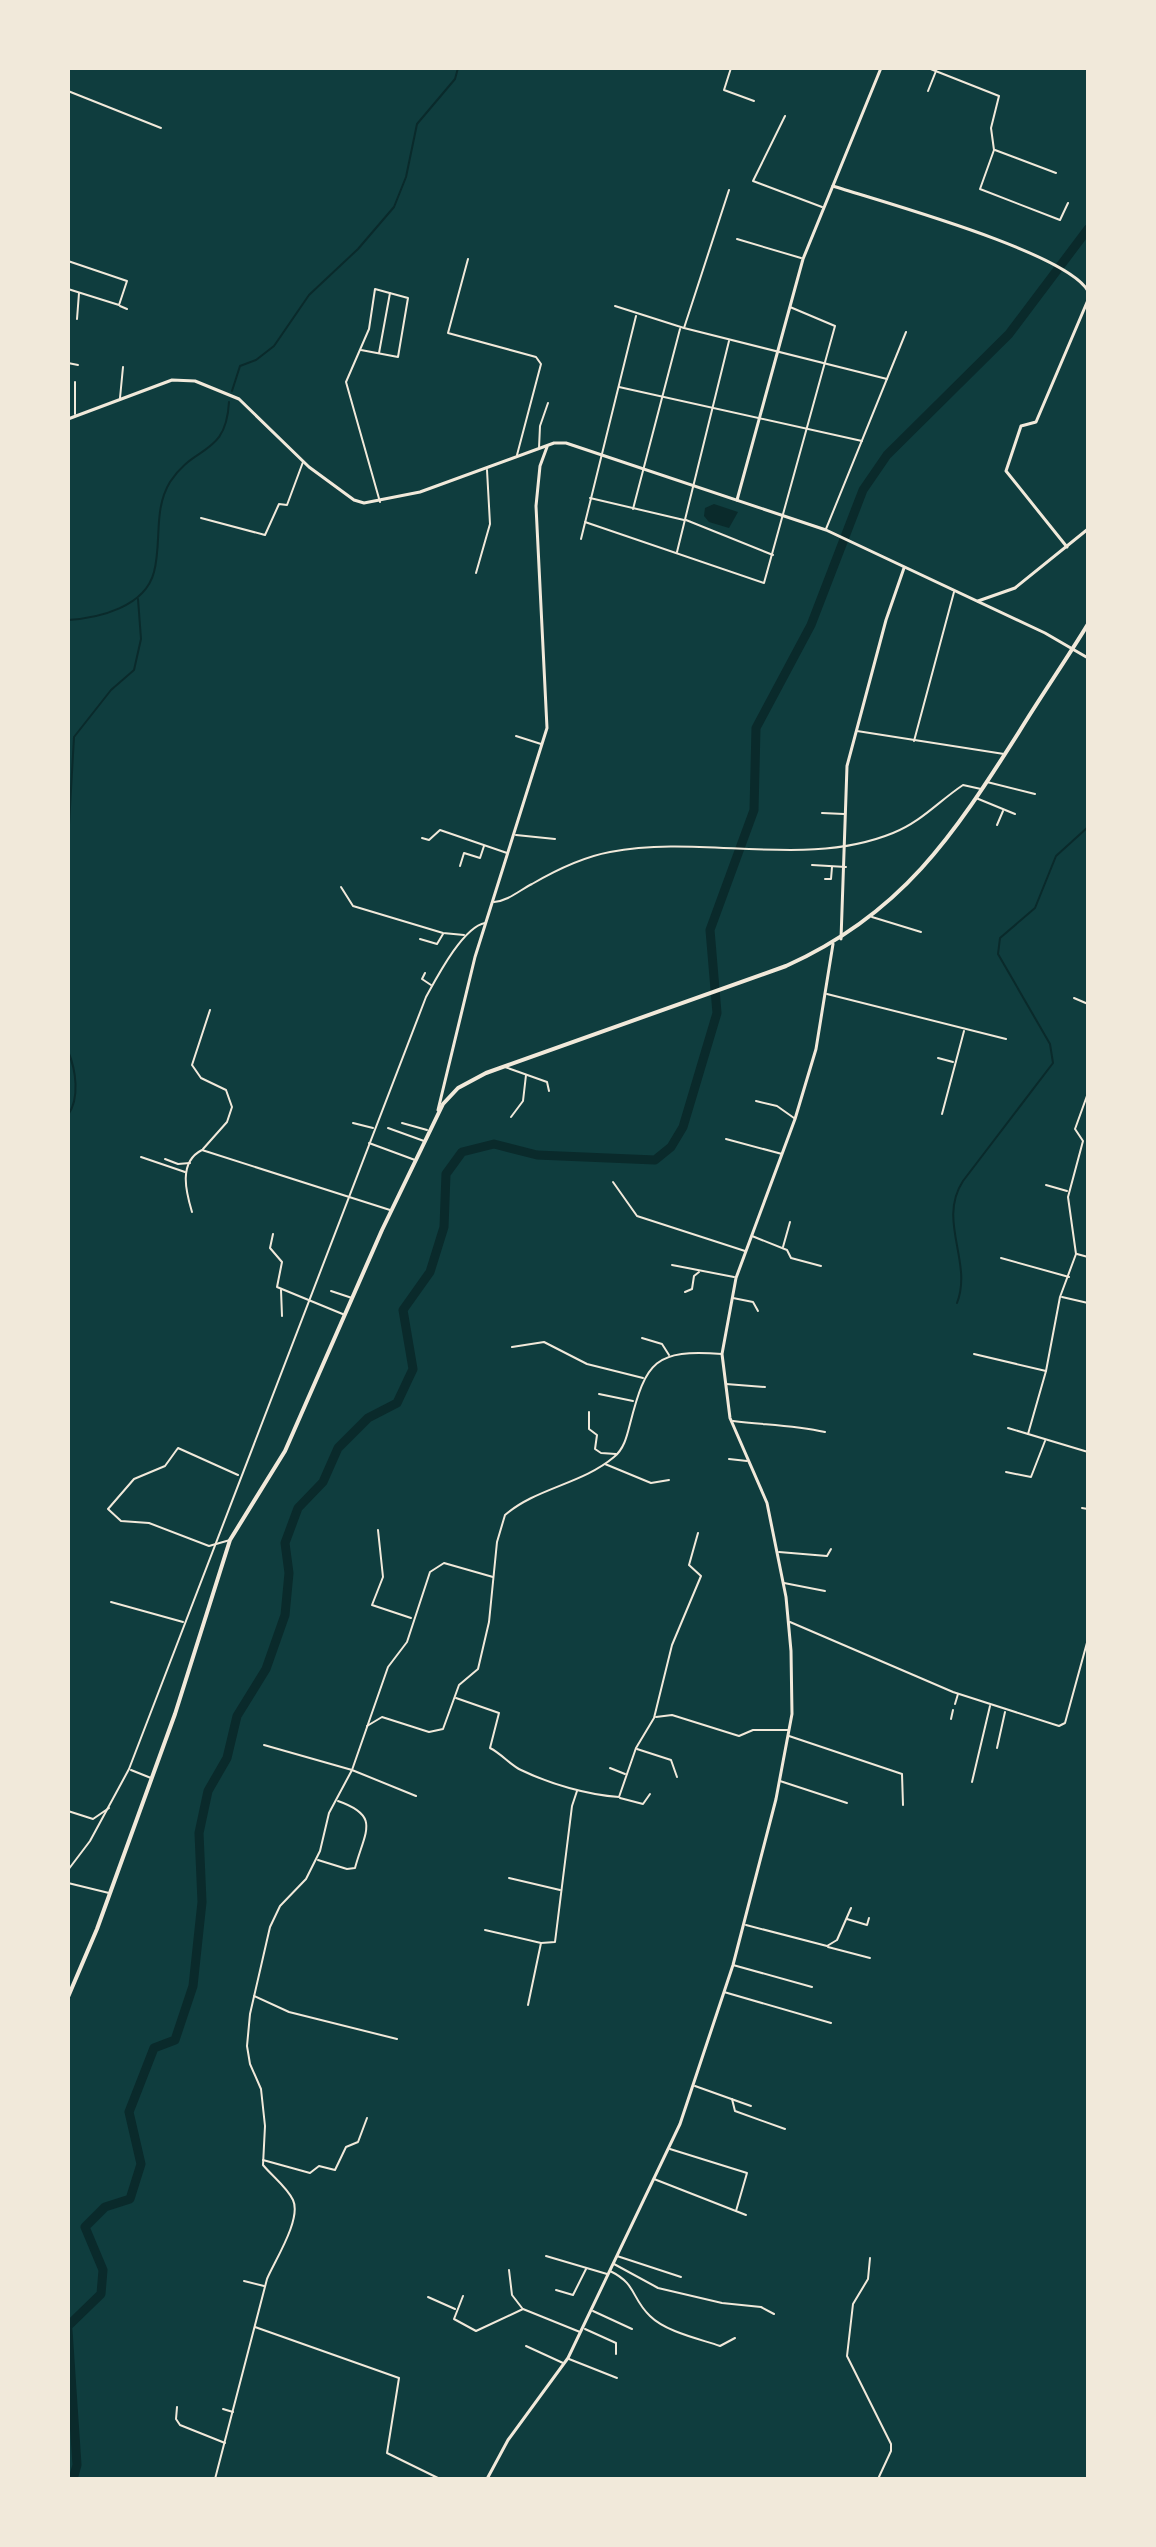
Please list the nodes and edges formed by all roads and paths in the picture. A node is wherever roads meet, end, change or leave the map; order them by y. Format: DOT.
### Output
graph roads {
  1 [pos="731,68"];
  2 [pos="881,68"];
  3 [pos="928,68"];
  4 [pos="936,71"];
  5 [pos="68,91"];
  6 [pos="928,91"];
  7 [pos="754,101"];
  8 [pos="785,116"];
  9 [pos="161,128"];
  10 [pos="994,150"];
  11 [pos="1056,173"];
  12 [pos="833,186"];
  13 [pos="729,190"];
  14 [pos="1068,203"];
  15 [pos="823,207"];
  16 [pos="737,239"];
  17 [pos="468,259"];
  18 [pos="803,259"];
  19 [pos="68,261"];
  20 [pos="68,289"];
  21 [pos="1088,291"];
  22 [pos="79,292"];
  23 [pos="390,292"];
  24 [pos="1088,300"];
  25 [pos="119,305"];
  26 [pos="615,306"];
  27 [pos="789,306"];
  28 [pos="127,309"];
  29 [pos="636,314"];
  30 [pos="77,319"];
  31 [pos="682,328"];
  32 [pos="906,332"];
  33 [pos="730,340"];
  34 [pos="361,350"];
  35 [pos="777,351"];
  36 [pos="379,353"];
  37 [pos="68,363"];
  38 [pos="823,363"];
  39 [pos="78,365"];
  40 [pos="123,367"];
  41 [pos="887,379"];
  42 [pos="75,382"];
  43 [pos="619,387"];
  44 [pos="664,397"];
  45 [pos="119,398"];
  46 [pos="548,403"];
  47 [pos="713,408"];
  48 [pos="75,415"];
  49 [pos="759,418"];
  50 [pos="68,419"];
  51 [pos="807,429"];
  52 [pos="862,441"];
  53 [pos="547,447"];
  54 [pos="539,449"];
  55 [pos="601,454"];
  56 [pos="517,457"];
  57 [pos="304,461"];
  58 [pos="644,467"];
  59 [pos="487,469"];
  60 [pos="693,484"];
  61 [pos="590,499"];
  62 [pos="737,500"];
  63 [pos="380,502"];
  64 [pos="633,509"];
  65 [pos="784,514"];
  66 [pos="201,518"];
  67 [pos="685,520"];
  68 [pos="585,522"];
  69 [pos="1088,529"];
  70 [pos="826,530"];
  71 [pos="581,539"];
  72 [pos="1067,547"];
  73 [pos="677,552"];
  74 [pos="773,555"];
  75 [pos="904,568"];
  76 [pos="476,573"];
  77 [pos="955,591"];
  78 [pos="978,601"];
  79 [pos="1088,624"];
  80 [pos="1073,648"];
  81 [pos="1088,658"];
  82 [pos="857,731"];
  83 [pos="516,736"];
  84 [pos="914,741"];
  85 [pos="543,744"];
  86 [pos="1005,754"];
  87 [pos="987,782"];
  88 [pos="982,789"];
  89 [pos="1035,794"];
  90 [pos="976,798"];
  91 [pos="1004,809"];
  92 [pos="822,813"];
  93 [pos="846,814"];
  94 [pos="1015,814"];
  95 [pos="997,825"];
  96 [pos="515,834"];
  97 [pos="422,838"];
  98 [pos="555,839"];
  99 [pos="484,845"];
  100 [pos="847,846"];
  101 [pos="509,854"];
  102 [pos="812,865"];
  103 [pos="460,866"];
  104 [pos="832,866"];
  105 [pos="846,867"];
  106 [pos="825,879"];
  107 [pos="341,887"];
  108 [pos="493,902"];
  109 [pos="872,917"];
  110 [pos="487,923"];
  111 [pos="921,932"];
  112 [pos="443,933"];
  113 [pos="465,935"];
  114 [pos="420,939"];
  115 [pos="841,939"];
  116 [pos="833,944"];
  117 [pos="425,973"];
  118 [pos="432,986"];
  119 [pos="827,994"];
  120 [pos="1074,998"];
  121 [pos="1088,1004"];
  122 [pos="210,1010"];
  123 [pos="964,1031"];
  124 [pos="1006,1039"];
  125 [pos="938,1058"];
  126 [pos="954,1062"];
  127 [pos="504,1066"];
  128 [pos="526,1074"];
  129 [pos="549,1091"];
  130 [pos="1088,1093"];
  131 [pos="756,1101"];
  132 [pos="438,1112"];
  133 [pos="942,1114"];
  134 [pos="511,1117"];
  135 [pos="795,1119"];
  136 [pos="353,1123"];
  137 [pos="402,1123"];
  138 [pos="388,1128"];
  139 [pos="374,1129"];
  140 [pos="429,1131"];
  141 [pos="726,1139"];
  142 [pos="424,1141"];
  143 [pos="368,1143"];
  144 [pos="202,1150"];
  145 [pos="782,1154"];
  146 [pos="141,1157"];
  147 [pos="165,1159"];
  148 [pos="416,1160"];
  149 [pos="191,1163"];
  150 [pos="186,1172"];
  151 [pos="613,1182"];
  152 [pos="1046,1185"];
  153 [pos="1068,1192"];
  154 [pos="349,1194"];
  155 [pos="391,1211"];
  156 [pos="192,1212"];
  157 [pos="790,1222"];
  158 [pos="273,1234"];
  159 [pos="751,1236"];
  160 [pos="783,1248"];
  161 [pos="745,1251"];
  162 [pos="1076,1254"];
  163 [pos="1088,1257"];
  164 [pos="1001,1258"];
  165 [pos="672,1265"];
  166 [pos="821,1266"];
  167 [pos="700,1271"];
  168 [pos="1069,1277"];
  169 [pos="736,1278"];
  170 [pos="281,1289"];
  171 [pos="331,1291"];
  172 [pos="685,1292"];
  173 [pos="1060,1297"];
  174 [pos="732,1298"];
  175 [pos="353,1299"];
  176 [pos="307,1300"];
  177 [pos="1088,1303"];
  178 [pos="758,1311"];
  179 [pos="346,1315"];
  180 [pos="282,1316"];
  181 [pos="642,1338"];
  182 [pos="512,1347"];
  183 [pos="722,1354"];
  184 [pos="974,1354"];
  185 [pos="670,1356"];
  186 [pos="1046,1371"];
  187 [pos="643,1378"];
  188 [pos="725,1384"];
  189 [pos="765,1387"];
  190 [pos="599,1394"];
  191 [pos="635,1401"];
  192 [pos="589,1412"];
  193 [pos="731,1420"];
  194 [pos="1008,1428"];
  195 [pos="825,1432"];
  196 [pos="1028,1434"];
  197 [pos="1045,1440"];
  198 [pos="1088,1452"];
  199 [pos="617,1454"];
  200 [pos="729,1459"];
  201 [pos="748,1461"];
  202 [pos="605,1464"];
  203 [pos="1006,1472"];
  204 [pos="239,1476"];
  205 [pos="669,1480"];
  206 [pos="1082,1508"];
  207 [pos="1088,1509"];
  208 [pos="378,1530"];
  209 [pos="698,1533"];
  210 [pos="230,1540"];
  211 [pos="214,1547"];
  212 [pos="831,1549"];
  213 [pos="779,1552"];
  214 [pos="493,1577"];
  215 [pos="784,1583"];
  216 [pos="825,1591"];
  217 [pos="111,1602"];
  218 [pos="412,1619"];
  219 [pos="787,1621"];
  220 [pos="185,1623"];
  221 [pos="1088,1639"];
  222 [pos="958,1694"];
  223 [pos="455,1697"];
  224 [pos="955,1704"];
  225 [pos="990,1705"];
  226 [pos="953,1710"];
  227 [pos="1005,1711"];
  228 [pos="654,1718"];
  229 [pos="951,1719"];
  230 [pos="366,1727"];
  231 [pos="790,1730"];
  232 [pos="789,1736"];
  233 [pos="264,1745"];
  234 [pos="636,1748"];
  235 [pos="997,1748"];
  236 [pos="610,1768"];
  237 [pos="129,1769"];
  238 [pos="352,1770"];
  239 [pos="626,1775"];
  240 [pos="677,1777"];
  241 [pos="152,1779"];
  242 [pos="780,1781"];
  243 [pos="972,1782"];
  244 [pos="578,1790"];
  245 [pos="650,1794"];
  246 [pos="416,1796"];
  247 [pos="619,1797"];
  248 [pos="337,1801"];
  249 [pos="847,1803"];
  250 [pos="903,1805"];
  251 [pos="109,1808"];
  252 [pos="68,1811"];
  253 [pos="316,1860"];
  254 [pos="68,1870"];
  255 [pos="509,1878"];
  256 [pos="68,1883"];
  257 [pos="561,1890"];
  258 [pos="110,1894"];
  259 [pos="851,1908"];
  260 [pos="869,1918"];
  261 [pos="846,1919"];
  262 [pos="744,1924"];
  263 [pos="485,1930"];
  264 [pos="541,1943"];
  265 [pos="827,1946"];
  266 [pos="870,1958"];
  267 [pos="733,1965"];
  268 [pos="812,1987"];
  269 [pos="724,1992"];
  270 [pos="254,1996"];
  271 [pos="68,1997"];
  272 [pos="528,2005"];
  273 [pos="831,2023"];
  274 [pos="397,2039"];
  275 [pos="694,2085"];
  276 [pos="732,2099"];
  277 [pos="751,2106"];
  278 [pos="367,2118"];
  279 [pos="785,2129"];
  280 [pos="669,2148"];
  281 [pos="262,2160"];
  282 [pos="654,2179"];
  283 [pos="736,2211"];
  284 [pos="746,2215"];
  285 [pos="546,2256"];
  286 [pos="616,2256"];
  287 [pos="870,2258"];
  288 [pos="613,2264"];
  289 [pos="586,2268"];
  290 [pos="509,2270"];
  291 [pos="609,2272"];
  292 [pos="681,2277"];
  293 [pos="244,2281"];
  294 [pos="265,2286"];
  295 [pos="556,2290"];
  296 [pos="463,2296"];
  297 [pos="428,2297"];
  298 [pos="523,2309"];
  299 [pos="456,2310"];
  300 [pos="591,2310"];
  301 [pos="774,2314"];
  302 [pos="254,2326"];
  303 [pos="632,2329"];
  304 [pos="582,2330"];
  305 [pos="735,2338"];
  306 [pos="526,2346"];
  307 [pos="616,2354"];
  308 [pos="568,2358"];
  309 [pos="564,2363"];
  310 [pos="617,2378"];
  311 [pos="177,2407"];
  312 [pos="223,2409"];
  313 [pos="234,2412"];
  314 [pos="226,2443"];
  315 [pos="215,2479"];
  316 [pos="440,2479"];
  317 [pos="487,2479"];
  318 [pos="878,2479"];
  1 -- 7 [label="street"];
  2 -- 12 [label="street"];
  3 -- 4 [label="street"];
  4 -- 6 [label="street"];
  4 -- 10 [label="street"];
  5 -- 9 [label="street"];
  8 -- 15 [label="street"];
  10 -- 11 [label="street"];
  10 -- 14 [label="street"];
  12 -- 15 [label="street"];
  12 -- 21 [label="street"];
  13 -- 31 [label="street"];
  15 -- 18 [label="street"];
  16 -- 18 [label="street"];
  17 -- 56 [label="street"];
  18 -- 27 [label="street"];
  19 -- 25 [label="street"];
  20 -- 22 [label="street"];
  22 -- 25 [label="street"];
  22 -- 30 [label="street"];
  23 -- 34 [label="street"];
  23 -- 36 [label="street"];
  23 -- 36 [label="street"];
  24 -- 72 [label="street"];
  25 -- 28 [label="street"];
  26 -- 29 [label="street"];
  27 -- 35 [label="street"];
  27 -- 38 [label="street"];
  29 -- 31 [label="street"];
  29 -- 43 [label="street"];
  31 -- 33 [label="street"];
  31 -- 44 [label="street"];
  32 -- 41 [label="street"];
  33 -- 35 [label="street"];
  33 -- 47 [label="street"];
  34 -- 36 [label="street"];
  34 -- 63 [label="street"];
  35 -- 38 [label="street"];
  35 -- 49 [label="street"];
  37 -- 39 [label="street"];
  38 -- 41 [label="street"];
  38 -- 51 [label="street"];
  40 -- 45 [label="street"];
  41 -- 52 [label="street"];
  42 -- 48 [label="street"];
  43 -- 44 [label="street"];
  43 -- 55 [label="street"];
  44 -- 47 [label="street"];
  44 -- 58 [label="street"];
  45 -- 48 [label="street"];
  45 -- 57 [label="street"];
  46 -- 54 [label="street"];
  47 -- 49 [label="street"];
  47 -- 60 [label="street"];
  48 -- 50 [label="street"];
  49 -- 51 [label="street"];
  49 -- 62 [label="street"];
  51 -- 52 [label="street"];
  51 -- 65 [label="street"];
  52 -- 70 [label="street"];
  53 -- 54 [label="street"];
  53 -- 55 [label="street"];
  53 -- 85 [label="street"];
  54 -- 56 [label="street"];
  55 -- 58 [label="street"];
  55 -- 61 [label="street"];
  56 -- 59 [label="street"];
  57 -- 63 [label="street"];
  57 -- 66 [label="street"];
  58 -- 60 [label="street"];
  58 -- 64 [label="street"];
  59 -- 63 [label="street"];
  59 -- 76 [label="street"];
  60 -- 62 [label="street"];
  60 -- 67 [label="street"];
  61 -- 64 [label="street"];
  61 -- 68 [label="street"];
  62 -- 65 [label="street"];
  64 -- 67 [label="street"];
  65 -- 70 [label="street"];
  65 -- 74 [label="street"];
  67 -- 73 [label="street"];
  67 -- 74 [label="street"];
  68 -- 71 [label="street"];
  68 -- 73 [label="street"];
  69 -- 72 [label="street"];
  70 -- 75 [label="street"];
  72 -- 78 [label="street"];
  73 -- 74 [label="street"];
  75 -- 77 [label="street"];
  75 -- 82 [label="street"];
  77 -- 78 [label="street"];
  77 -- 84 [label="street"];
  78 -- 80 [label="street"];
  79 -- 80 [label="highway"];
  80 -- 81 [label="street"];
  80 -- 86 [label="highway"];
  82 -- 84 [label="street"];
  82 -- 93 [label="street"];
  83 -- 85 [label="street"];
  84 -- 86 [label="street"];
  85 -- 96 [label="street"];
  86 -- 87 [label="highway"];
  87 -- 88 [label="highway"];
  87 -- 89 [label="street"];
  88 -- 90 [label="highway"];
  88 -- 100 [label="street"];
  90 -- 91 [label="street"];
  90 -- 109 [label="highway"];
  91 -- 94 [label="street"];
  91 -- 95 [label="street"];
  92 -- 93 [label="street"];
  93 -- 100 [label="street"];
  96 -- 98 [label="street"];
  96 -- 101 [label="street"];
  97 -- 99 [label="street"];
  99 -- 101 [label="street"];
  99 -- 103 [label="street"];
  100 -- 105 [label="street"];
  100 -- 108 [label="street"];
  101 -- 108 [label="street"];
  102 -- 104 [label="street"];
  104 -- 105 [label="street"];
  104 -- 106 [label="street"];
  105 -- 115 [label="street"];
  107 -- 112 [label="street"];
  108 -- 110 [label="street"];
  109 -- 111 [label="street"];
  109 -- 115 [label="highway"];
  110 -- 113 [label="street"];
  110 -- 132 [label="street"];
  112 -- 113 [label="street"];
  112 -- 114 [label="street"];
  113 -- 118 [label="street"];
  115 -- 116 [label="highway"];
  116 -- 119 [label="street"];
  116 -- 127 [label="highway"];
  117 -- 118 [label="street"];
  118 -- 139 [label="street"];
  119 -- 123 [label="street"];
  119 -- 135 [label="street"];
  120 -- 121 [label="street"];
  122 -- 144 [label="street"];
  123 -- 124 [label="street"];
  123 -- 126 [label="street"];
  125 -- 126 [label="street"];
  126 -- 133 [label="street"];
  127 -- 128 [label="street"];
  127 -- 132 [label="highway"];
  128 -- 129 [label="street"];
  128 -- 134 [label="street"];
  130 -- 153 [label="street"];
  131 -- 135 [label="street"];
  132 -- 140 [label="highway"];
  135 -- 145 [label="street"];
  136 -- 139 [label="street"];
  137 -- 140 [label="street"];
  138 -- 142 [label="street"];
  139 -- 143 [label="street"];
  140 -- 142 [label="highway"];
  141 -- 145 [label="street"];
  142 -- 148 [label="highway"];
  143 -- 148 [label="street"];
  143 -- 154 [label="street"];
  144 -- 149 [label="street"];
  144 -- 154 [label="street"];
  145 -- 159 [label="street"];
  146 -- 150 [label="street"];
  147 -- 149 [label="street"];
  148 -- 155 [label="highway"];
  149 -- 150 [label="street"];
  150 -- 156 [label="street"];
  151 -- 161 [label="street"];
  152 -- 153 [label="street"];
  153 -- 162 [label="street"];
  154 -- 155 [label="street"];
  154 -- 176 [label="street"];
  155 -- 175 [label="highway"];
  157 -- 160 [label="street"];
  158 -- 170 [label="street"];
  159 -- 160 [label="street"];
  159 -- 161 [label="street"];
  160 -- 166 [label="street"];
  161 -- 169 [label="street"];
  162 -- 163 [label="street"];
  162 -- 168 [label="street"];
  164 -- 168 [label="street"];
  165 -- 167 [label="street"];
  167 -- 169 [label="street"];
  167 -- 172 [label="street"];
  168 -- 173 [label="street"];
  169 -- 174 [label="street"];
  170 -- 176 [label="street"];
  170 -- 180 [label="street"];
  171 -- 175 [label="street"];
  173 -- 177 [label="street"];
  173 -- 186 [label="street"];
  174 -- 178 [label="street"];
  174 -- 183 [label="street"];
  175 -- 179 [label="highway"];
  176 -- 179 [label="street"];
  176 -- 204 [label="street"];
  179 -- 210 [label="highway"];
  181 -- 185 [label="street"];
  182 -- 187 [label="street"];
  183 -- 185 [label="street"];
  183 -- 188 [label="street"];
  184 -- 186 [label="street"];
  185 -- 187 [label="street"];
  186 -- 196 [label="street"];
  187 -- 191 [label="street"];
  188 -- 189 [label="street"];
  188 -- 193 [label="street"];
  190 -- 191 [label="street"];
  191 -- 199 [label="street"];
  192 -- 199 [label="street"];
  193 -- 195 [label="street"];
  193 -- 201 [label="street"];
  194 -- 196 [label="street"];
  196 -- 197 [label="street"];
  197 -- 198 [label="street"];
  197 -- 203 [label="street"];
  199 -- 202 [label="street"];
  200 -- 201 [label="street"];
  201 -- 213 [label="street"];
  202 -- 205 [label="street"];
  202 -- 214 [label="street"];
  204 -- 211 [label="street"];
  204 -- 211 [label="street"];
  206 -- 207 [label="street"];
  208 -- 218 [label="street"];
  209 -- 228 [label="street"];
  210 -- 211 [label="street"];
  210 -- 241 [label="highway"];
  211 -- 220 [label="street"];
  212 -- 213 [label="street"];
  213 -- 215 [label="street"];
  214 -- 218 [label="street"];
  214 -- 223 [label="street"];
  215 -- 216 [label="street"];
  215 -- 219 [label="street"];
  217 -- 220 [label="street"];
  218 -- 230 [label="street"];
  219 -- 222 [label="street"];
  219 -- 231 [label="street"];
  220 -- 237 [label="street"];
  221 -- 227 [label="street"];
  222 -- 224 [label="street"];
  222 -- 225 [label="street"];
  223 -- 230 [label="street"];
  223 -- 244 [label="street"];
  225 -- 227 [label="street"];
  225 -- 243 [label="street"];
  226 -- 229 [label="street"];
  227 -- 235 [label="street"];
  228 -- 231 [label="street"];
  228 -- 234 [label="street"];
  230 -- 238 [label="street"];
  231 -- 232 [label="street"];
  232 -- 242 [label="street"];
  232 -- 250 [label="street"];
  233 -- 238 [label="street"];
  234 -- 239 [label="street"];
  234 -- 240 [label="street"];
  236 -- 239 [label="street"];
  237 -- 241 [label="street"];
  237 -- 251 [label="street"];
  238 -- 246 [label="street"];
  238 -- 248 [label="street"];
  239 -- 247 [label="street"];
  241 -- 258 [label="highway"];
  242 -- 249 [label="street"];
  242 -- 262 [label="street"];
  244 -- 247 [label="street"];
  244 -- 257 [label="street"];
  245 -- 247 [label="street"];
  248 -- 253 [label="street"];
  248 -- 253 [label="street"];
  251 -- 252 [label="street"];
  251 -- 254 [label="street"];
  253 -- 270 [label="street"];
  255 -- 257 [label="street"];
  256 -- 258 [label="street"];
  257 -- 264 [label="street"];
  258 -- 271 [label="highway"];
  259 -- 261 [label="street"];
  260 -- 261 [label="street"];
  261 -- 265 [label="street"];
  262 -- 265 [label="street"];
  262 -- 267 [label="street"];
  263 -- 264 [label="street"];
  264 -- 272 [label="street"];
  265 -- 266 [label="street"];
  267 -- 268 [label="street"];
  267 -- 269 [label="street"];
  269 -- 273 [label="street"];
  269 -- 275 [label="street"];
  270 -- 274 [label="street"];
  270 -- 281 [label="street"];
  275 -- 276 [label="street"];
  275 -- 280 [label="street"];
  276 -- 277 [label="street"];
  276 -- 279 [label="street"];
  278 -- 281 [label="street"];
  280 -- 282 [label="street"];
  280 -- 283 [label="street"];
  281 -- 294 [label="street"];
  282 -- 283 [label="street"];
  282 -- 286 [label="street"];
  283 -- 284 [label="street"];
  285 -- 289 [label="street"];
  286 -- 288 [label="street"];
  286 -- 292 [label="street"];
  287 -- 318 [label="street"];
  288 -- 291 [label="street"];
  288 -- 301 [label="street"];
  289 -- 291 [label="street"];
  289 -- 295 [label="street"];
  290 -- 298 [label="street"];
  291 -- 300 [label="street"];
  291 -- 305 [label="street"];
  293 -- 294 [label="street"];
  294 -- 302 [label="street"];
  296 -- 299 [label="street"];
  297 -- 299 [label="street"];
  298 -- 299 [label="street"];
  298 -- 304 [label="street"];
  300 -- 303 [label="street"];
  300 -- 304 [label="street"];
  302 -- 313 [label="street"];
  302 -- 316 [label="street"];
  304 -- 307 [label="street"];
  304 -- 308 [label="street"];
  306 -- 309 [label="street"];
  308 -- 309 [label="street"];
  308 -- 310 [label="street"];
  309 -- 317 [label="street"];
  311 -- 314 [label="street"];
  312 -- 313 [label="street"];
  313 -- 314 [label="street"];
  314 -- 315 [label="street"];
}
